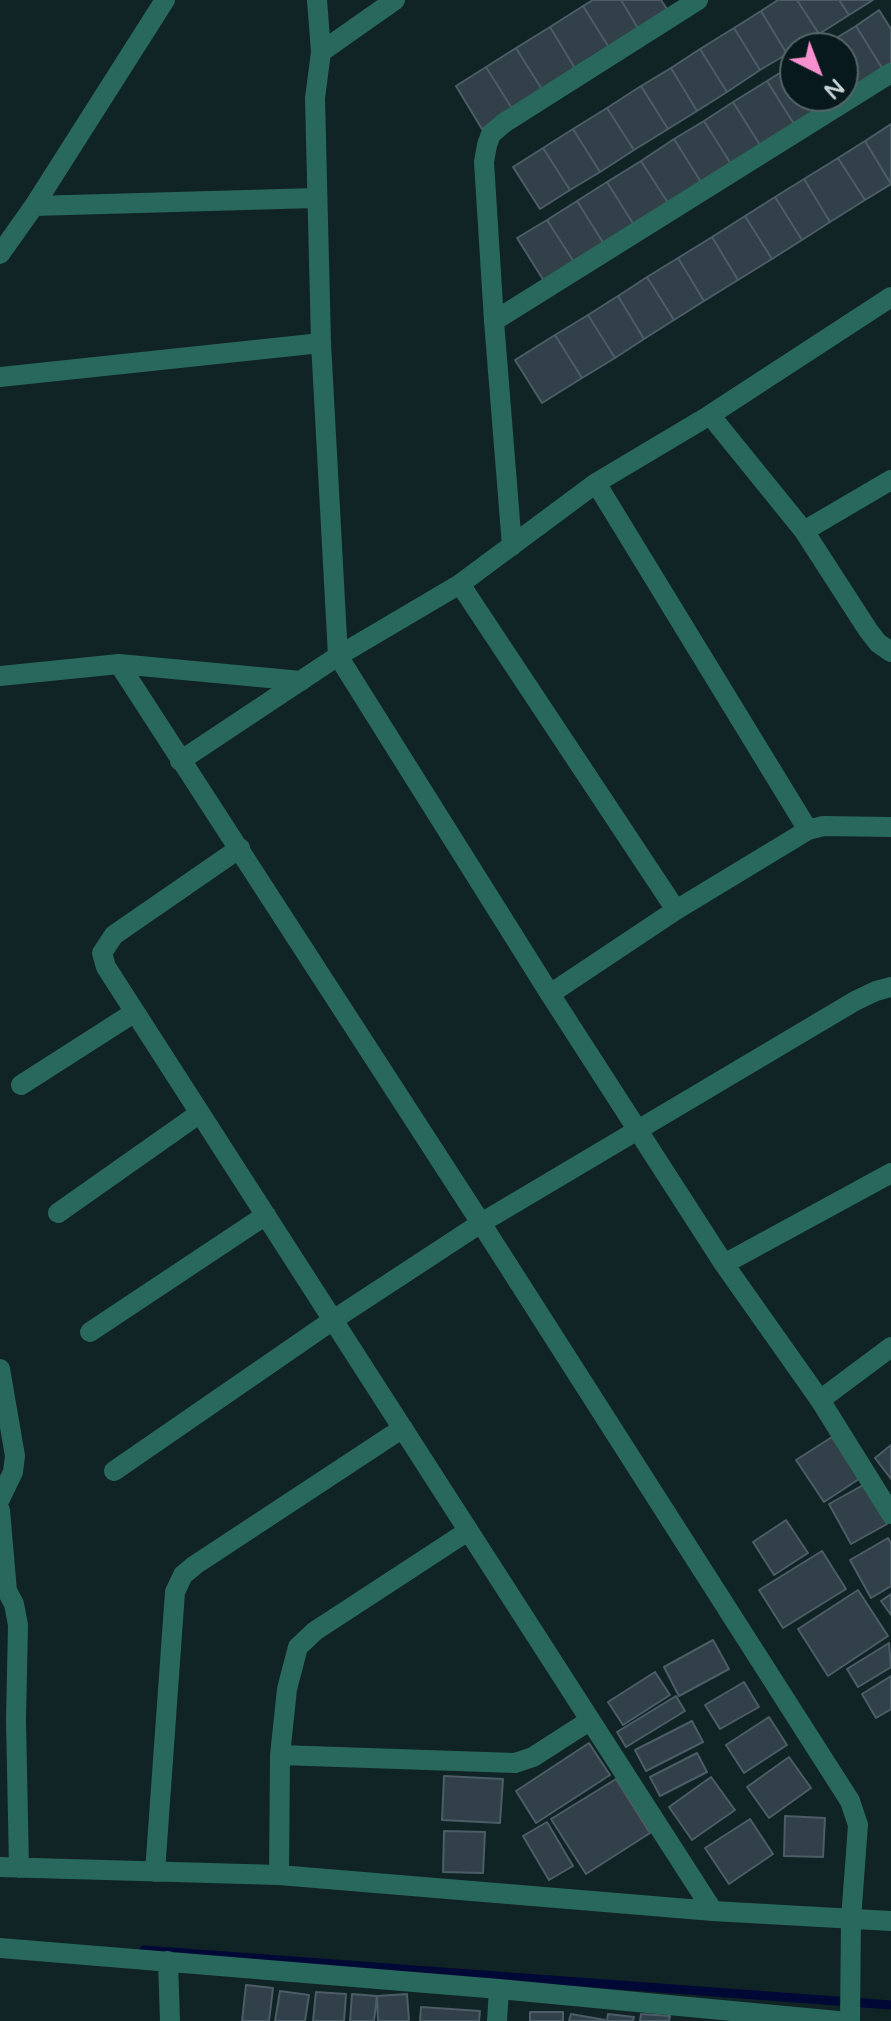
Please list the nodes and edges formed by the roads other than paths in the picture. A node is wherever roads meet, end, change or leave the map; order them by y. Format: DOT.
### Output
graph roads {
  1 [pos="165,0"];
  2 [pos="317,0"];
  3 [pos="395,0"];
  4 [pos="698,0"];
  5 [pos="321,52"];
  6 [pos="891,73"];
  7 [pos="316,198"];
  8 [pos="34,206"];
  9 [pos="0,254"];
  10 [pos="891,297"];
  11 [pos="494,321"];
  12 [pos="321,343"];
  13 [pos="0,377"];
  14 [pos="710,415"];
  15 [pos="891,480"];
  16 [pos="596,483"];
  17 [pos="804,531"];
  18 [pos="512,546"];
  19 [pos="460,584"];
  20 [pos="891,652"];
  21 [pos="338,656"];
  22 [pos="119,664"];
  23 [pos="0,676"];
  24 [pos="301,681"];
  25 [pos="180,761"];
  26 [pos="891,827"];
  27 [pos="808,830"];
  28 [pos="240,848"];
  29 [pos="676,910"];
  30 [pos="891,987"];
  31 [pos="550,994"];
  32 [pos="135,1012"];
  33 [pos="21,1085"];
  34 [pos="200,1113"];
  35 [pos="638,1130"];
  36 [pos="891,1173"];
  37 [pos="58,1213"];
  38 [pos="266,1215"];
  39 [pos="481,1223"];
  40 [pos="724,1264"];
  41 [pos="333,1320"];
  42 [pos="90,1332"];
  43 [pos="891,1347"];
  44 [pos="0,1369"];
  45 [pos="820,1400"];
  46 [pos="403,1428"];
  47 [pos="114,1471"];
  48 [pos="0,1499"];
  49 [pos="0,1510"];
  50 [pos="891,1514"];
  51 [pos="468,1531"];
  52 [pos="4,1590"];
  53 [pos="8,1720"];
  54 [pos="589,1721"];
  55 [pos="280,1755"];
  56 [pos="9,1867"];
  57 [pos="155,1872"];
  58 [pos="279,1875"];
  59 [pos="713,1911"];
  60 [pos="891,1921"];
  61 [pos="851,1926"];
  62 [pos="0,1948"];
  63 [pos="168,1961"];
  64 [pos="499,1989"];
  65 [pos="851,2012"];
  66 [pos="170,2021"];
  67 [pos="497,2021"];
  68 [pos="838,2021"];
  1 -- 8 [label="street"];
  2 -- 5 [label="street"];
  3 -- 5 [label="street"];
  4 -- 11 [label="street"];
  5 -- 7 [label="street"];
  6 -- 11 [label="street"];
  7 -- 8 [label="street"];
  7 -- 12 [label="street"];
  8 -- 9 [label="street"];
  10 -- 14 [label="street"];
  11 -- 18 [label="street"];
  12 -- 13 [label="street"];
  12 -- 21 [label="street"];
  14 -- 16 [label="street"];
  14 -- 17 [label="street"];
  15 -- 17 [label="street"];
  16 -- 18 [label="street"];
  16 -- 27 [label="street"];
  17 -- 20 [label="street"];
  18 -- 19 [label="street"];
  19 -- 21 [label="street"];
  19 -- 29 [label="street"];
  21 -- 24 [label="street"];
  21 -- 31 [label="street"];
  22 -- 23 [label="street"];
  22 -- 24 [label="street"];
  22 -- 25 [label="street"];
  24 -- 25 [label="street"];
  25 -- 28 [label="street"];
  26 -- 27 [label="street"];
  27 -- 29 [label="street"];
  28 -- 32 [label="street"];
  28 -- 39 [label="street"];
  29 -- 31 [label="street"];
  30 -- 35 [label="street"];
  31 -- 35 [label="street"];
  32 -- 33 [label="street"];
  32 -- 34 [label="street"];
  34 -- 37 [label="street"];
  34 -- 38 [label="street"];
  35 -- 39 [label="street"];
  35 -- 40 [label="street"];
  36 -- 40 [label="street"];
  38 -- 41 [label="street"];
  38 -- 42 [label="street"];
  39 -- 41 [label="street"];
  39 -- 61 [label="street"];
  40 -- 45 [label="street"];
  41 -- 46 [label="street"];
  41 -- 47 [label="street"];
  43 -- 45 [label="street"];
  44 -- 48 [label="street"];
  45 -- 50 [label="street"];
  46 -- 51 [label="street"];
  46 -- 57 [label="street"];
  49 -- 52 [label="street"];
  51 -- 54 [label="street"];
  51 -- 55 [label="street"];
  52 -- 53 [label="street"];
  53 -- 56 [label="street"];
  54 -- 55 [label="street"];
  54 -- 59 [label="street"];
  55 -- 58 [label="street"];
  56 -- 57 [label="street"];
  57 -- 58 [label="street"];
  58 -- 59 [label="street"];
  59 -- 61 [label="street"];
  60 -- 61 [label="street"];
  61 -- 65 [label="street"];
  62 -- 63 [label="street"];
  63 -- 64 [label="street"];
  63 -- 66 [label="street"];
  64 -- 67 [label="street"];
  64 -- 68 [label="street"];
}
